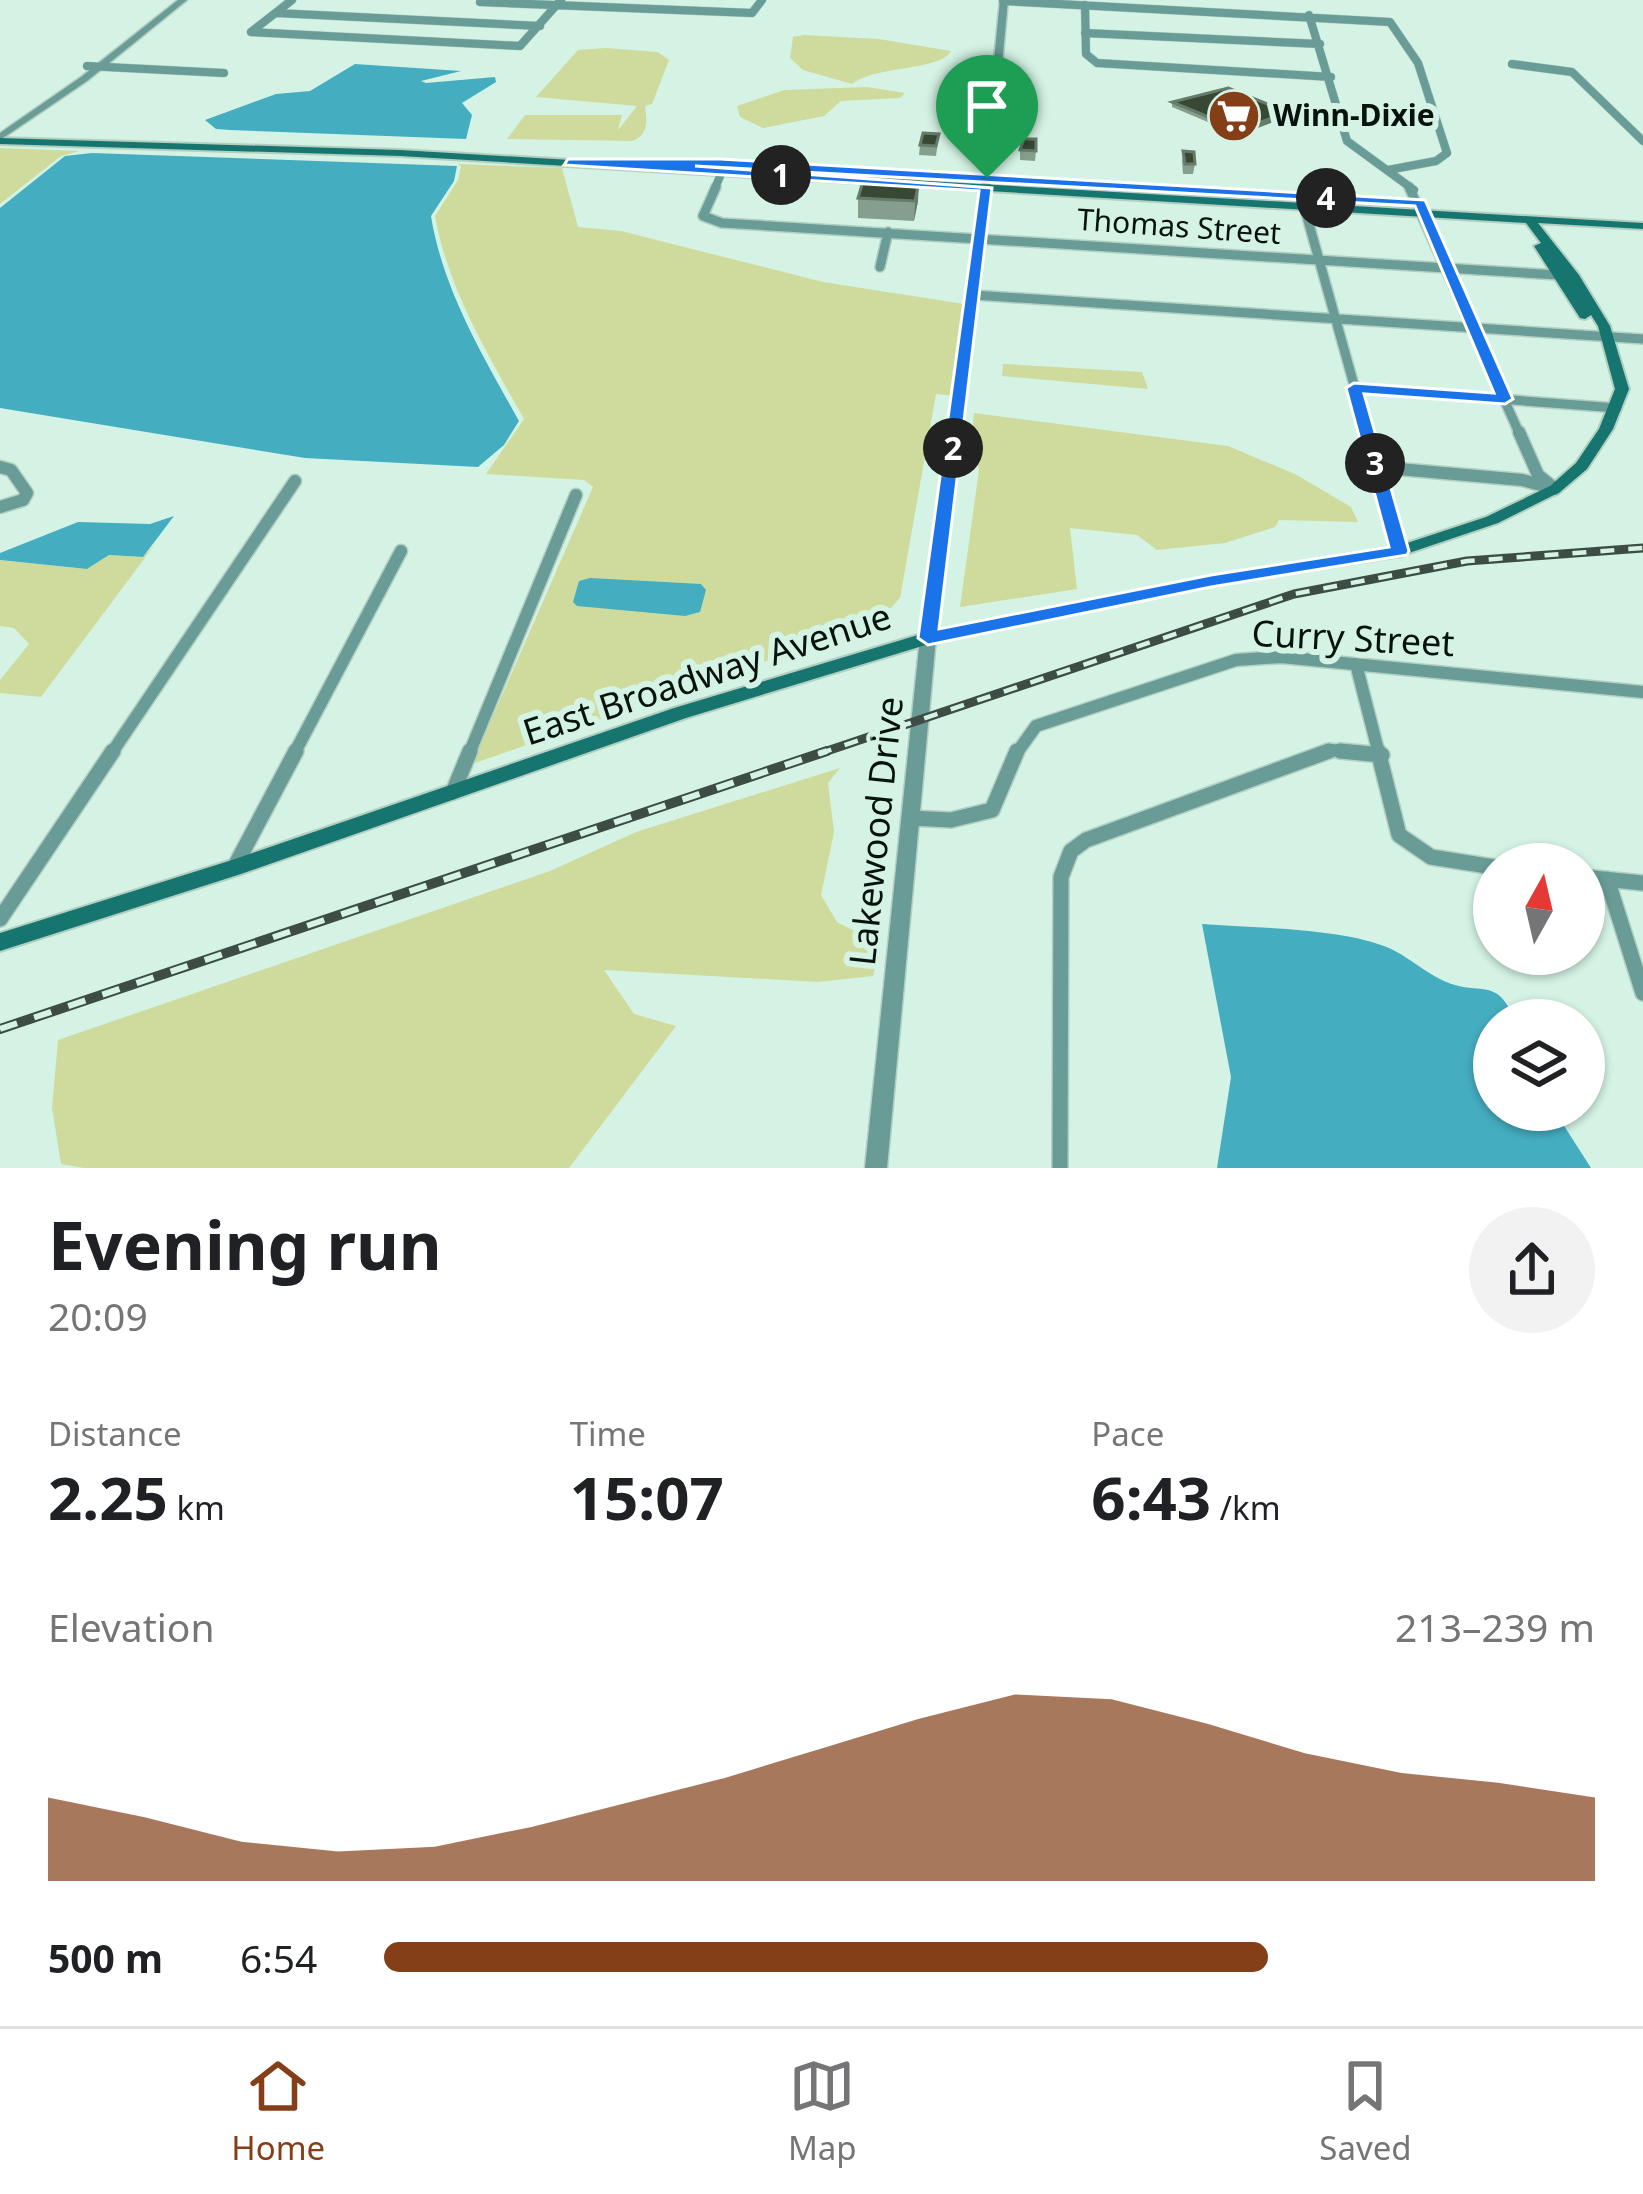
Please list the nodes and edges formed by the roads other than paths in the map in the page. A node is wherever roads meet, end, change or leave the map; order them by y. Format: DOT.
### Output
graph roads {
  1 [pos="182,0"];
  2 [pos="292,0"];
  3 [pos="762,0"];
  4 [pos="1253,0"];
  5 [pos="1004,1"];
  6 [pos="480,2"];
  7 [pos="560,2"];
  8 [pos="1085,5"];
  9 [pos="276,13"];
  10 [pos="1257,13"];
  11 [pos="1310,15"];
  12 [pos="540,26"];
  13 [pos="1085,33"];
  14 [pos="1320,44"];
  15 [pos="1512,64"];
  16 [pos="87,66"];
  17 [pos="100,66"];
  18 [pos="224,73"];
  19 [pos="1331,77"];
  20 [pos="2,135"];
  21 [pos="1643,141"];
  22 [pos="721,167"];
  23 [pos="1388,170"];
  24 [pos="987,183"];
  25 [pos="1304,206"];
  26 [pos="1423,208"];
  27 [pos="1526,214"];
  28 [pos="1643,215"];
  29 [pos="1582,223"];
  30 [pos="1643,226"];
  31 [pos="888,232"];
  32 [pos="981,239"];
  33 [pos="1560,256"];
  34 [pos="1318,260"];
  35 [pos="880,268"];
  36 [pos="1450,268"];
  37 [pos="1558,275"];
  38 [pos="974,295"];
  39 [pos="1335,320"];
  40 [pos="1475,327"];
  41 [pos="1605,337"];
  42 [pos="1643,339"];
  43 [pos="1354,388"];
  44 [pos="1505,399"];
  45 [pos="1617,408"];
  46 [pos="0,467"];
  47 [pos="1376,467"];
  48 [pos="295,481"];
  49 [pos="1555,489"];
  50 [pos="576,495"];
  51 [pos="0,508"];
  52 [pos="401,551"];
  53 [pos="1400,551"];
  54 [pos="928,638"];
  55 [pos="1356,664"];
  56 [pos="1643,692"];
  57 [pos="1382,755"];
  58 [pos="453,792"];
  59 [pos="910,818"];
  60 [pos="1473,866"];
  61 [pos="234,868"];
  62 [pos="1607,879"];
  63 [pos="1643,883"];
  64 [pos="0,919"];
  65 [pos="0,942"];
  66 [pos="1643,993"];
  67 [pos="876,1168"];
  68 [pos="1060,1168"];
  1 -- 16 [label="street"];
  1 -- 17 [label="street"];
  2 -- 9 [label="street"];
  3 -- 7 [label="street"];
  4 -- 10 [label="street"];
  5 -- 8 [label="street"];
  5 -- 24 [label="street, Lakewood Drive"];
  6 -- 7 [label="street"];
  7 -- 12 [label="street"];
  8 -- 10 [label="street"];
  8 -- 13 [label="street"];
  9 -- 12 [label="street"];
  9 -- 12 [label="street"];
  10 -- 11 [label="street"];
  11 -- 14 [label="street"];
  11 -- 23 [label="street"];
  13 -- 14 [label="street"];
  13 -- 19 [label="street"];
  14 -- 19 [label="street"];
  15 -- 21 [label="street"];
  16 -- 17 [label="street"];
  16 -- 20 [label="street"];
  17 -- 18 [label="street"];
  17 -- 20 [label="street"];
  19 -- 23 [label="street"];
  20 -- 22 [label="main road"];
  20 -- 22 [label="main road"];
  22 -- 24 [label="main road"];
  22 -- 24 [label="main road"];
  22 -- 31 [label="street, Thomas Street"];
  23 -- 26 [label="street"];
  24 -- 25 [label="main road"];
  24 -- 26 [label="main road"];
  24 -- 32 [label="street, Lakewood Drive"];
  25 -- 26 [label="main road"];
  25 -- 34 [label="street"];
  26 -- 27 [label="main road"];
  26 -- 36 [label="street"];
  27 -- 28 [label="main road"];
  27 -- 29 [label="main road"];
  27 -- 33 [label="main road"];
  27 -- 37 [label="main road"];
  29 -- 30 [label="main road"];
  29 -- 33 [label="main road"];
  31 -- 32 [label="street, Thomas Street"];
  31 -- 35 [label="street"];
  32 -- 34 [label="street, Thomas Street"];
  32 -- 38 [label="street, Lakewood Drive"];
  33 -- 41 [label="main road"];
  34 -- 36 [label="street, Thomas Street"];
  34 -- 39 [label="street"];
  36 -- 37 [label="street, Thomas Street"];
  36 -- 40 [label="street"];
  37 -- 41 [label="main road"];
  38 -- 39 [label="street"];
  38 -- 54 [label="street, Lakewood Drive"];
  39 -- 40 [label="street"];
  39 -- 43 [label="street"];
  40 -- 41 [label="street"];
  40 -- 44 [label="street"];
  41 -- 42 [label="street"];
  41 -- 45 [label="main road"];
  43 -- 44 [label="street"];
  43 -- 47 [label="street"];
  44 -- 45 [label="street"];
  44 -- 49 [label="street"];
  45 -- 49 [label="main road, East Broadway Avenue"];
  46 -- 51 [label="street"];
  47 -- 49 [label="street"];
  47 -- 53 [label="street"];
  48 -- 64 [label="street"];
  49 -- 53 [label="main road, East Broadway Avenue"];
  50 -- 58 [label="street"];
  52 -- 61 [label="street"];
  53 -- 54 [label="main road, East Broadway Avenue"];
  54 -- 58 [label="main road, East Broadway Avenue"];
  54 -- 59 [label="street, Lakewood Drive"];
  55 -- 56 [label="street, Curry Street"];
  55 -- 57 [label="street"];
  55 -- 59 [label="street, Curry Street"];
  57 -- 60 [label="street"];
  57 -- 68 [label="street"];
  58 -- 61 [label="main road, East Broadway Avenue"];
  59 -- 67 [label="street, Lakewood Drive"];
  61 -- 65 [label="main road, East Broadway Avenue"];
  62 -- 63 [label="street"];
  62 -- 66 [label="street"];
}
